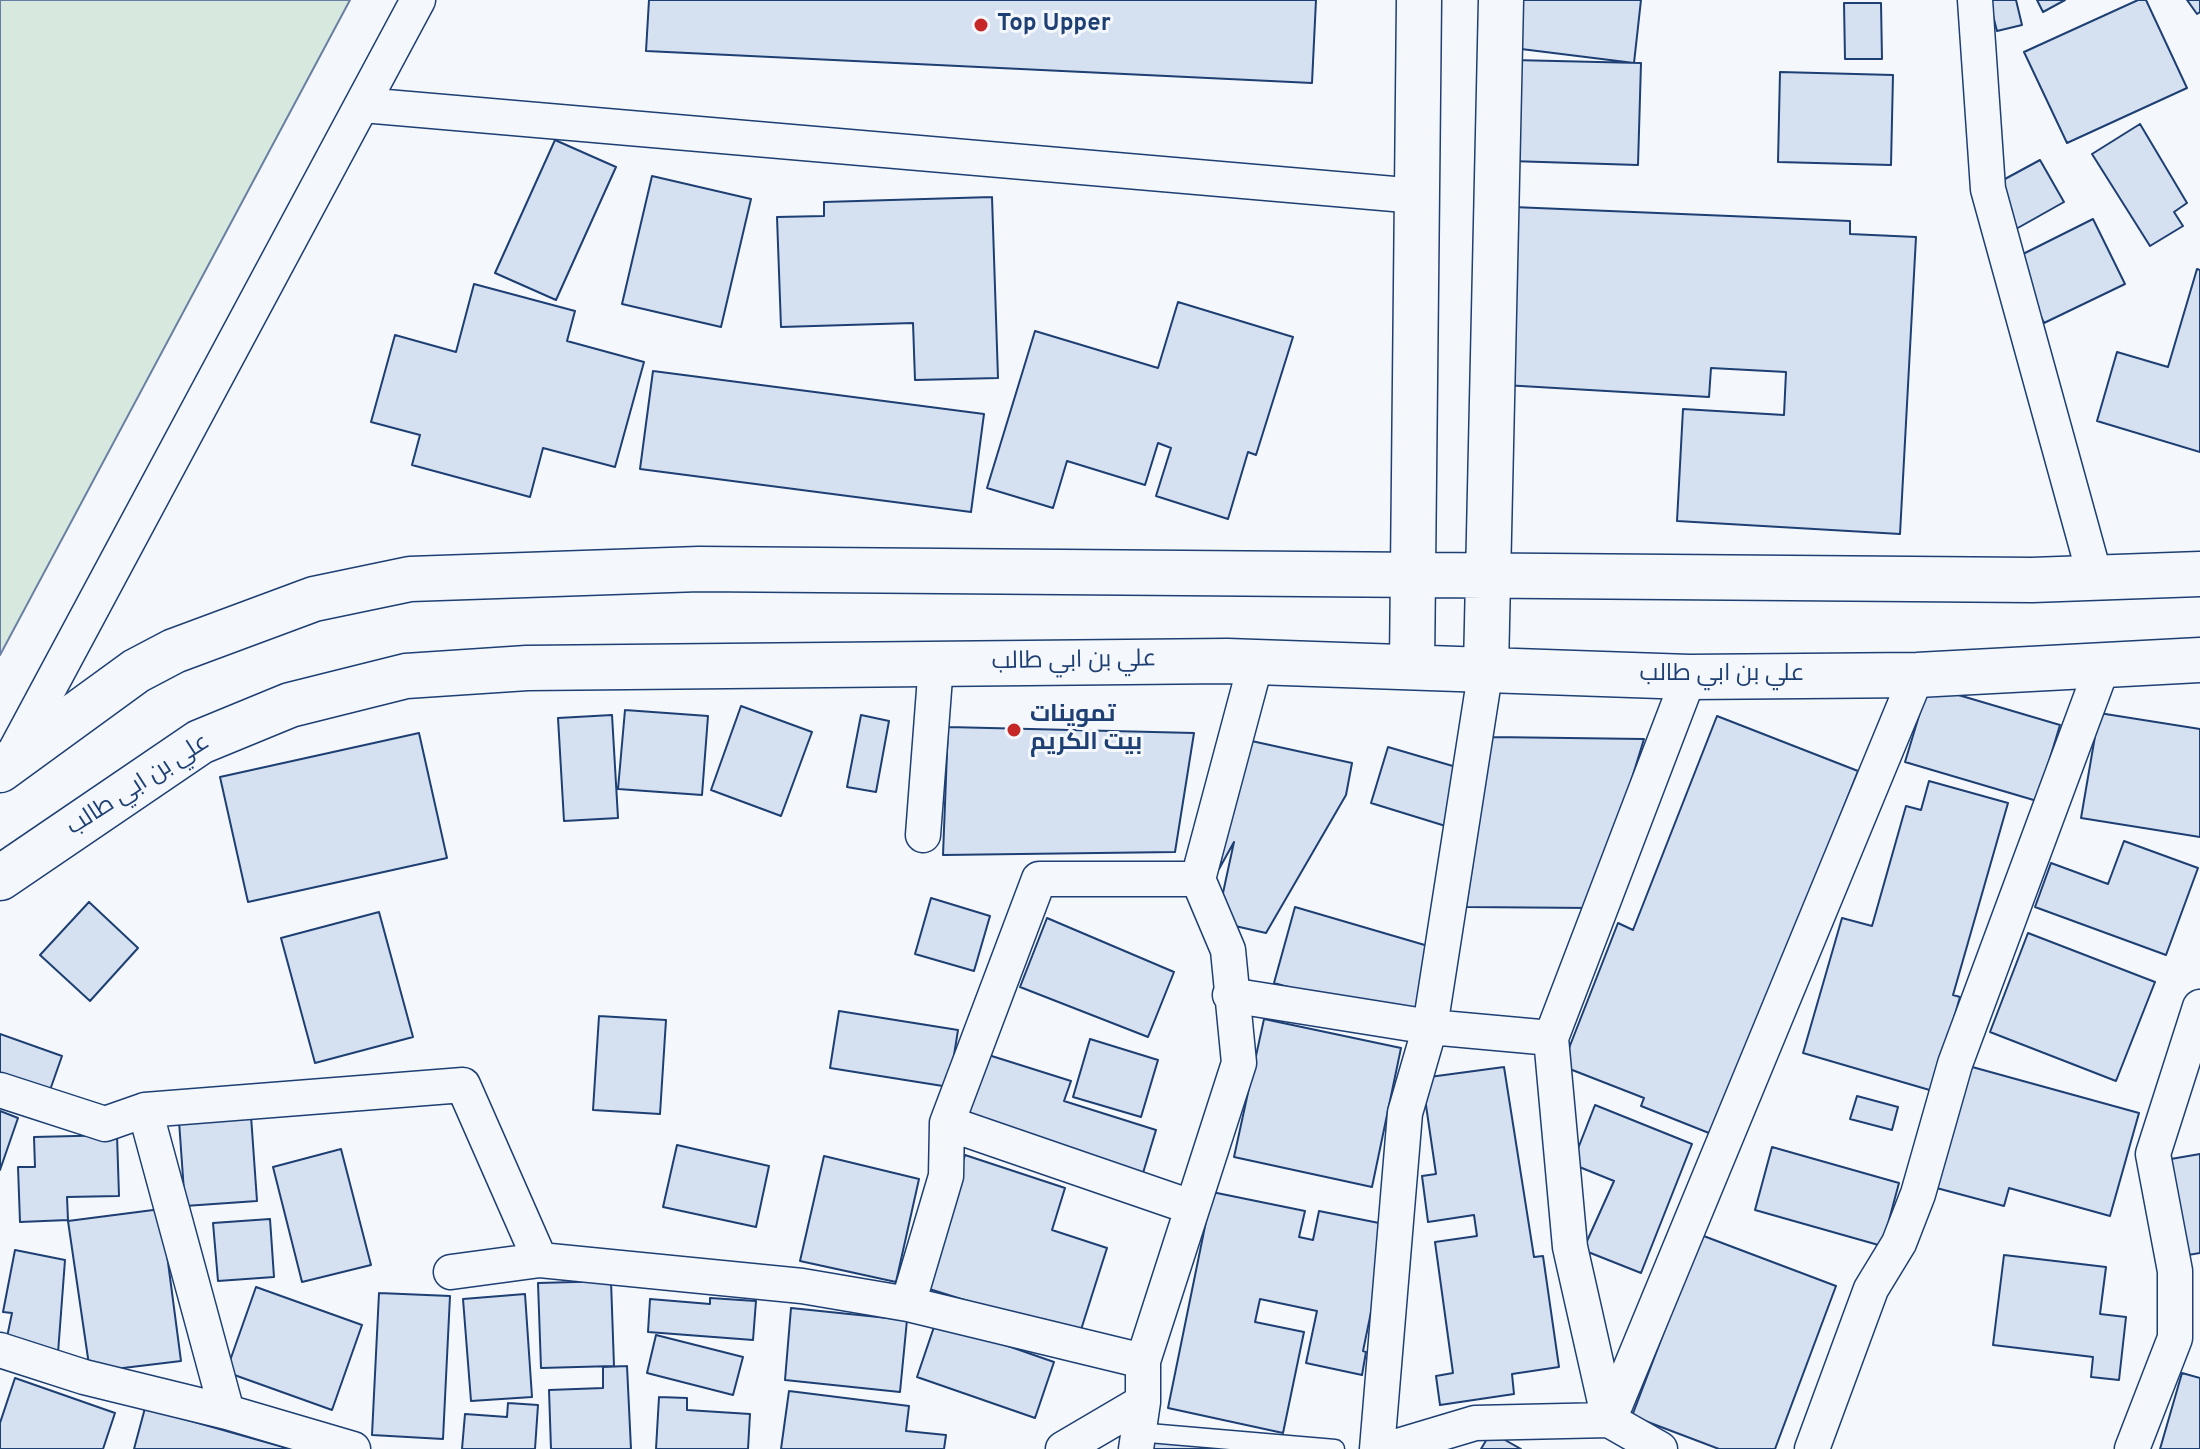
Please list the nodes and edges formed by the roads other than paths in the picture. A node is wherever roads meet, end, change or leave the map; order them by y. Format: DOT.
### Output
graph roads {
  1 [pos="418,0"];
  2 [pos="1419,0"];
  3 [pos="1501,0"];
  4 [pos="1975,0"];
  5 [pos="363,105"];
  6 [pos="1417,196"];
  7 [pos="1412,574"];
  8 [pos="2200,574"];
  9 [pos="1488,575"];
  10 [pos="2095,577"];
  11 [pos="2200,660"];
  12 [pos="1256,662"];
  13 [pos="936,664"];
  14 [pos="2103,665"];
  15 [pos="1412,666"];
  16 [pos="1486,668"];
  17 [pos="1917,675"];
  18 [pos="1689,677"];
  19 [pos="3,769"];
  20 [pos="923,835"];
  21 [pos="0,878"];
  22 [pos="1198,879"];
  23 [pos="1230,995"];
  24 [pos="2200,1007"];
  25 [pos="1430,1027"];
  26 [pos="1551,1038"];
  27 [pos="0,1090"];
  28 [pos="145,1110"];
  29 [pos="947,1123"];
  30 [pos="1191,1207"];
  31 [pos="540,1260"];
  32 [pos="2188,1269"];
  33 [pos="451,1272"];
  34 [pos="908,1304"];
  35 [pos="0,1350"];
  36 [pos="1143,1361"];
  37 [pos="227,1412"];
  38 [pos="1609,1420"];
  39 [pos="1138,1428"];
  40 [pos="350,1449"];
  41 [pos="1063,1449"];
  42 [pos="1335,1449"];
  43 [pos="1377,1449"];
  44 [pos="1388,1449"];
  45 [pos="1660,1449"];
  46 [pos="1812,1449"];
  47 [pos="2132,1449"];
  1 -- 5 [label="street"];
  2 -- 6 [label="main road"];
  3 -- 9 [label="main road"];
  4 -- 10 [label="street"];
  5 -- 6 [label="street"];
  5 -- 19 [label="street"];
  6 -- 7 [label="main road"];
  7 -- 9 [label="main road"];
  7 -- 15 [label="main road"];
  7 -- 19 [label="main road"];
  8 -- 10 [label="main road"];
  9 -- 10 [label="main road"];
  9 -- 16 [label="main road"];
  11 -- 14 [label="main road, علي بن ابي طالب"];
  12 -- 13 [label="main road, علي بن ابي طالب"];
  12 -- 15 [label="main road, علي بن ابي طالب"];
  12 -- 22 [label="street"];
  13 -- 20 [label="street"];
  13 -- 21 [label="main road, علي بن ابي طالب"];
  14 -- 17 [label="main road, علي بن ابي طالب"];
  14 -- 46 [label="street"];
  15 -- 16 [label="main road, علي بن ابي طالب"];
  16 -- 18 [label="main road, علي بن ابي طالب"];
  16 -- 25 [label="street"];
  17 -- 18 [label="main road, علي بن ابي طالب"];
  17 -- 38 [label="street"];
  18 -- 26 [label="street"];
  22 -- 23 [label="street"];
  22 -- 29 [label="street"];
  23 -- 25 [label="street"];
  23 -- 30 [label="street"];
  24 -- 32 [label="street"];
  25 -- 26 [label="street"];
  25 -- 43 [label="street"];
  26 -- 38 [label="street"];
  27 -- 28 [label="street"];
  28 -- 31 [label="street"];
  28 -- 37 [label="street"];
  29 -- 30 [label="street"];
  29 -- 34 [label="street"];
  30 -- 36 [label="street"];
  31 -- 33 [label="street"];
  31 -- 34 [label="street"];
  32 -- 47 [label="street"];
  34 -- 36 [label="street"];
  35 -- 37 [label="street"];
  36 -- 39 [label="street"];
  37 -- 40 [label="street"];
  38 -- 44 [label="street"];
  38 -- 45 [label="street"];
  39 -- 41 [label="street"];
  39 -- 42 [label="lane"];
}
